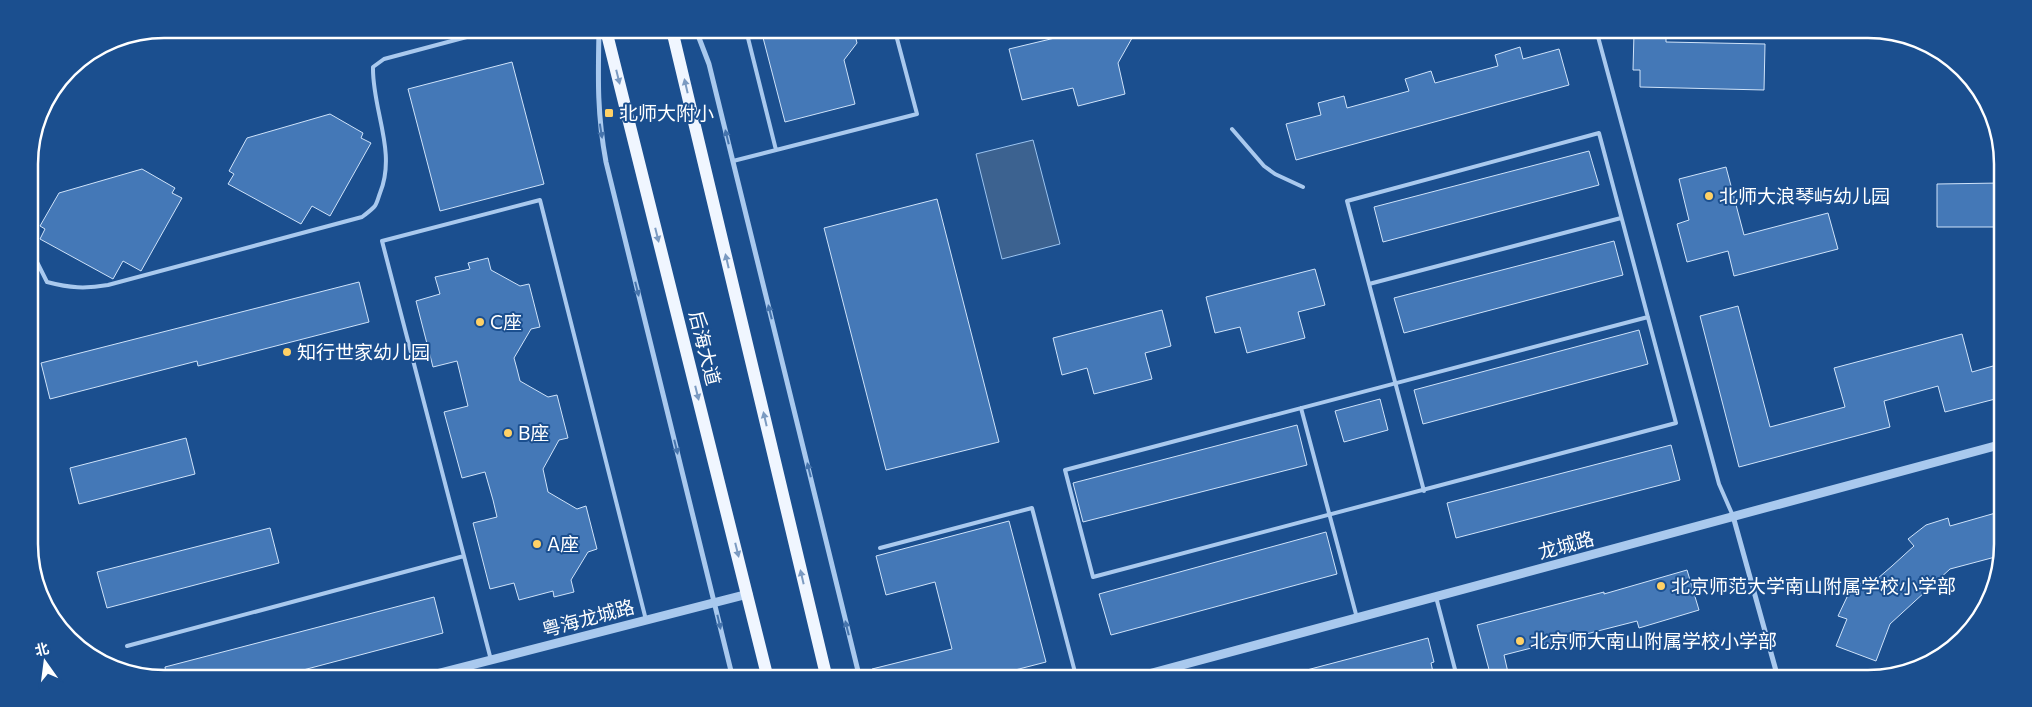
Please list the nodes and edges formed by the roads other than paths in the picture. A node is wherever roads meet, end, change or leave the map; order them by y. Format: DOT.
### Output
graph roads {
  1 [pos="463,38"];
  2 [pos="599,38"];
  3 [pos="608,38"];
  4 [pos="674,38"];
  5 [pos="699,38"];
  6 [pos="748,38"];
  7 [pos="897,38"];
  8 [pos="1598,38"];
  9 [pos="1232,129"];
  10 [pos="776,150"];
  11 [pos="733,161"];
  12 [pos="1303,187"];
  13 [pos="1622,218"];
  14 [pos="38,264"];
  15 [pos="1369,284"];
  16 [pos="1648,317"];
  17 [pos="1395,383"];
  18 [pos="1301,408"];
  19 [pos="1994,446"];
  20 [pos="1424,491"];
  21 [pos="1330,515"];
  22 [pos="1733,516"];
  23 [pos="880,548"];
  24 [pos="464,556"];
  25 [pos="748,594"];
  26 [pos="1436,596"];
  27 [pos="715,602"];
  28 [pos="1357,618"];
  29 [pos="646,620"];
  30 [pos="127,646"];
  31 [pos="491,660"];
  32 [pos="1074,669"];
  33 [pos="1166,669"];
  34 [pos="1456,669"];
  35 [pos="1776,669"];
  36 [pos="452,670"];
  37 [pos="731,670"];
  38 [pos="766,670"];
  39 [pos="825,670"];
  40 [pos="858,670"];
  1 -- 14 [label="lane"];
  2 -- 27 [label="street, one-way"];
  3 -- 25 [label="main road, 后海大道, one-way"];
  39 -- 4 [label="main road, one-way"];
  11 -- 5 [label="street, one-way"];
  6 -- 10 [label="lane"];
  7 -- 10 [label="lane"];
  8 -- 22 [label="lane"];
  9 -- 12 [label="lane"];
  10 -- 11 [label="lane"];
  40 -- 11 [label="street, one-way"];
  13 -- 15 [label="lane"];
  13 -- 15 [label="lane"];
  13 -- 16 [label="lane"];
  15 -- 17 [label="lane"];
  16 -- 17 [label="lane"];
  16 -- 20 [label="lane"];
  17 -- 18 [label="lane"];
  17 -- 20 [label="lane"];
  18 -- 21 [label="lane"];
  18 -- 21 [label="lane"];
  19 -- 22 [label="street, 龙城路"];
  20 -- 21 [label="lane"];
  21 -- 28 [label="lane"];
  22 -- 26 [label="street, 龙城路"];
  22 -- 35 [label="street"];
  23 -- 32 [label="lane"];
  24 -- 29 [label="lane"];
  24 -- 30 [label="lane"];
  24 -- 31 [label="lane"];
  25 -- 27 [label="street, 粤海龙城路"];
  25 -- 38 [label="main road, 后海大道"];
  26 -- 28 [label="street, 龙城路"];
  26 -- 34 [label="lane"];
  27 -- 29 [label="street, 粤海龙城路"];
  27 -- 37 [label="street, one-way"];
  28 -- 33 [label="street, 龙城路"];
  29 -- 31 [label="street, 粤海龙城路"];
  31 -- 36 [label="street, 粤海龙城路"];
}
